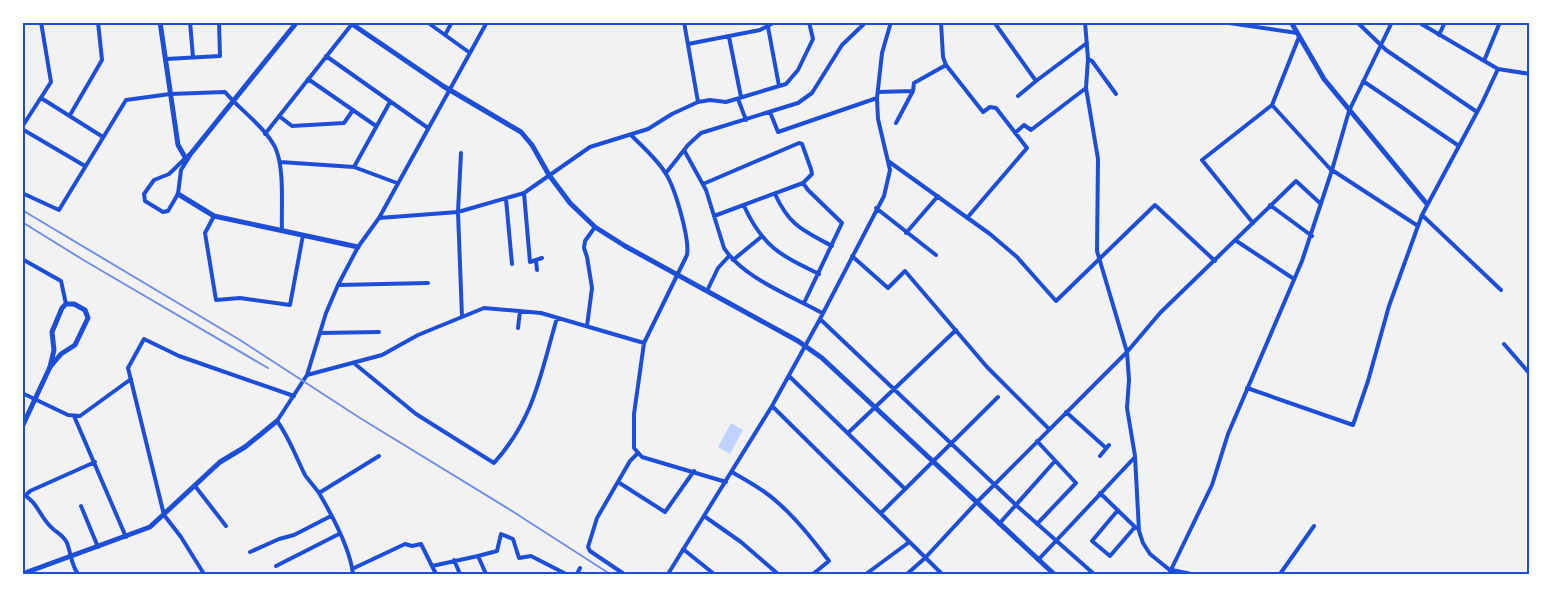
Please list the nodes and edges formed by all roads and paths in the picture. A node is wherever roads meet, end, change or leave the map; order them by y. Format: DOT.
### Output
graph roads {
  1 [pos="41,22"];
  2 [pos="98,22"];
  3 [pos="160,22"];
  4 [pos="190,22"];
  5 [pos="219,22"];
  6 [pos="297,22"];
  7 [pos="427,22"];
  8 [pos="452,22"];
  9 [pos="487,22"];
  10 [pos="684,22"];
  11 [pos="775,22"];
  12 [pos="809,22"];
  13 [pos="866,22"];
  14 [pos="891,22"];
  15 [pos="941,22"];
  16 [pos="994,22"];
  17 [pos="1085,22"];
  18 [pos="1117,22"];
  19 [pos="1182,22"];
  20 [pos="1222,22"];
  21 [pos="1291,22"];
  22 [pos="1357,22"];
  23 [pos="1392,22"];
  24 [pos="1418,22"];
  25 [pos="1445,22"];
  26 [pos="1500,22"];
  27 [pos="352,23"];
  28 [pos="768,27"];
  29 [pos="445,35"];
  30 [pos="1298,35"];
  31 [pos="1439,35"];
  32 [pos="729,37"];
  33 [pos="1087,42"];
  34 [pos="688,44"];
  35 [pos="1381,46"];
  36 [pos="470,53"];
  37 [pos="326,56"];
  38 [pos="193,57"];
  39 [pos="166,59"];
  40 [pos="1088,59"];
  41 [pos="1484,61"];
  42 [pos="946,65"];
  43 [pos="1498,69"];
  44 [pos="1530,74"];
  45 [pos="308,79"];
  46 [pos="1036,81"];
  47 [pos="1363,81"];
  48 [pos="779,86"];
  49 [pos="1086,88"];
  50 [pos="449,90"];
  51 [pos="913,91"];
  52 [pos="878,92"];
  53 [pos="170,94"];
  54 [pos="1116,94"];
  55 [pos="1018,96"];
  56 [pos="41,98"];
  57 [pos="739,98"];
  58 [pos="877,98"];
  59 [pos="234,102"];
  60 [pos="390,102"];
  61 [pos="699,102"];
  62 [pos="1272,105"];
  63 [pos="353,110"];
  64 [pos="1349,111"];
  65 [pos="770,112"];
  66 [pos="1477,112"];
  67 [pos="70,116"];
  68 [pos="279,116"];
  69 [pos="746,120"];
  70 [pos="896,123"];
  71 [pos="376,126"];
  72 [pos="22,128"];
  73 [pos="428,128"];
  74 [pos="1015,133"];
  75 [pos="265,134"];
  76 [pos="631,135"];
  77 [pos="103,137"];
  78 [pos="1459,146"];
  79 [pos="684,150"];
  80 [pos="193,151"];
  81 [pos="461,153"];
  82 [pos="184,157"];
  83 [pos="887,161"];
  84 [pos="280,162"];
  85 [pos="85,166"];
  86 [pos="354,167"];
  87 [pos="1332,171"];
  88 [pos="666,173"];
  89 [pos="549,175"];
  90 [pos="397,183"];
  91 [pos="803,183"];
  92 [pos="703,184"];
  93 [pos="22,193"];
  94 [pos="524,193"];
  95 [pos="178,194"];
  96 [pos="775,194"];
  97 [pos="938,196"];
  98 [pos="506,198"];
  99 [pos="1321,204"];
  100 [pos="1427,204"];
  101 [pos="1270,205"];
  102 [pos="744,206"];
  103 [pos="876,208"];
  104 [pos="458,212"];
  105 [pos="1422,215"];
  106 [pos="214,216"];
  107 [pos="714,216"];
  108 [pos="379,218"];
  109 [pos="968,218"];
  110 [pos="1253,223"];
  111 [pos="1418,226"];
  112 [pos="596,227"];
  113 [pos="282,231"];
  114 [pos="906,233"];
  115 [pos="303,235"];
  116 [pos="1312,236"];
  117 [pos="761,237"];
  118 [pos="1235,240"];
  119 [pos="832,246"];
  120 [pos="358,247"];
  121 [pos="936,255"];
  122 [pos="852,256"];
  123 [pos="542,258"];
  124 [pos="731,258"];
  125 [pos="22,259"];
  126 [pos="1098,259"];
  127 [pos="536,261"];
  128 [pos="1215,261"];
  129 [pos="513,264"];
  130 [pos="537,270"];
  131 [pos="819,274"];
  132 [pos="677,275"];
  133 [pos="1294,279"];
  134 [pos="428,283"];
  135 [pos="338,285"];
  136 [pos="1501,290"];
  137 [pos="707,291"];
  138 [pos="804,303"];
  139 [pos="66,304"];
  140 [pos="520,311"];
  141 [pos="822,313"];
  142 [pos="462,316"];
  143 [pos="557,318"];
  144 [pos="820,320"];
  145 [pos="587,326"];
  146 [pos="518,328"];
  147 [pos="956,330"];
  148 [pos="380,332"];
  149 [pos="320,333"];
  150 [pos="645,343"];
  151 [pos="1504,344"];
  152 [pos="804,345"];
  153 [pos="1127,351"];
  154 [pos="355,364"];
  155 [pos="50,367"];
  156 [pos="1530,374"];
  157 [pos="307,375"];
  158 [pos="789,375"];
  159 [pos="131,380"];
  160 [pos="893,388"];
  161 [pos="1247,388"];
  162 [pos="22,393"];
  163 [pos="294,396"];
  164 [pos="998,397"];
  165 [pos="35,400"];
  166 [pos="772,406"];
  167 [pos="874,406"];
  168 [pos="1066,412"];
  169 [pos="74,416"];
  170 [pos="277,421"];
  171 [pos="22,427"];
  172 [pos="1049,429"];
  173 [pos="848,433"];
  174 [pos="1037,441"];
  175 [pos="951,443"];
  176 [pos="637,454"];
  177 [pos="379,456"];
  178 [pos="1100,456"];
  179 [pos="1135,456"];
  180 [pos="1055,460"];
  181 [pos="933,461"];
  182 [pos="96,462"];
  183 [pos="694,471"];
  184 [pos="732,472"];
  185 [pos="618,482"];
  186 [pos="726,482"];
  187 [pos="994,485"];
  188 [pos="195,486"];
  189 [pos="904,488"];
  190 [pos="319,493"];
  191 [pos="1100,493"];
  192 [pos="24,494"];
  193 [pos="977,502"];
  194 [pos="1016,505"];
  195 [pos="81,506"];
  196 [pos="1118,510"];
  197 [pos="881,513"];
  198 [pos="164,515"];
  199 [pos="331,516"];
  200 [pos="704,516"];
  201 [pos="999,524"];
  202 [pos="1037,524"];
  203 [pos="226,526"];
  204 [pos="1314,526"];
  205 [pos="1137,529"];
  206 [pos="339,534"];
  207 [pos="126,537"];
  208 [pos="1056,542"];
  209 [pos="908,543"];
  210 [pos="98,548"];
  211 [pos="683,549"];
  212 [pos="250,552"];
  213 [pos="478,555"];
  214 [pos="71,557"];
  215 [pos="925,558"];
  216 [pos="454,560"];
  217 [pos="1038,560"];
  218 [pos="276,566"];
  219 [pos="432,566"];
  220 [pos="580,568"];
  221 [pos="823,568"];
  222 [pos="352,572"];
  223 [pos="1170,572"];
  224 [pos="22,574"];
  225 [pos="78,574"];
  226 [pos="204,574"];
  227 [pos="436,574"];
  228 [pos="460,574"];
  229 [pos="486,574"];
  230 [pos="566,574"];
  231 [pos="577,574"];
  232 [pos="624,574"];
  233 [pos="668,574"];
  234 [pos="714,574"];
  235 [pos="775,574"];
  236 [pos="813,574"];
  237 [pos="827,574"];
  238 [pos="866,574"];
  239 [pos="906,574"];
  240 [pos="942,574"];
  241 [pos="1054,574"];
  242 [pos="1095,574"];
  243 [pos="1191,574"];
  244 [pos="1280,574"];
  1 -- 56 [label="street"];
  2 -- 67 [label="street"];
  3 -- 39 [label="street"];
  4 -- 38 [label="street"];
  5 -- 38 [label="street"];
  6 -- 59 [label="street"];
  7 -- 29 [label="street"];
  8 -- 29 [label="street"];
  9 -- 36 [label="street"];
  10 -- 34 [label="street"];
  11 -- 28 [label="street"];
  12 -- 48 [label="street"];
  13 -- 65 [label="street"];
  14 -- 52 [label="street"];
  15 -- 42 [label="street"];
  16 -- 46 [label="street"];
  17 -- 33 [label="street"];
  18 -- 19 [label="street"];
  20 -- 30 [label="street"];
  21 -- 30 [label="street"];
  22 -- 35 [label="street"];
  23 -- 35 [label="street"];
  24 -- 31 [label="street"];
  25 -- 31 [label="street"];
  26 -- 41 [label="street"];
  27 -- 37 [label="street"];
  27 -- 50 [label="street"];
  28 -- 32 [label="street"];
  28 -- 48 [label="street"];
  29 -- 36 [label="street"];
  30 -- 62 [label="street"];
  30 -- 64 [label="street"];
  31 -- 41 [label="street"];
  32 -- 34 [label="street"];
  32 -- 57 [label="street"];
  33 -- 40 [label="street"];
  33 -- 46 [label="street"];
  34 -- 61 [label="street"];
  35 -- 47 [label="street"];
  35 -- 66 [label="street"];
  36 -- 50 [label="street"];
  37 -- 45 [label="street"];
  37 -- 60 [label="street"];
  38 -- 39 [label="street"];
  39 -- 53 [label="street"];
  40 -- 49 [label="street"];
  40 -- 54 [label="street"];
  41 -- 43 [label="street"];
  42 -- 51 [label="street"];
  42 -- 74 [label="street"];
  43 -- 44 [label="street"];
  43 -- 66 [label="street"];
  45 -- 63 [label="street"];
  45 -- 68 [label="street"];
  46 -- 55 [label="street"];
  47 -- 64 [label="street"];
  47 -- 78 [label="street"];
  48 -- 57 [label="street"];
  49 -- 74 [label="street"];
  49 -- 126 [label="street"];
  50 -- 73 [label="street"];
  50 -- 89 [label="street"];
  51 -- 52 [label="street"];
  51 -- 70 [label="street"];
  52 -- 58 [label="street"];
  53 -- 59 [label="street"];
  53 -- 77 [label="street"];
  53 -- 82 [label="street"];
  56 -- 67 [label="street"];
  56 -- 72 [label="street"];
  57 -- 61 [label="street"];
  57 -- 69 [label="street"];
  58 -- 65 [label="street"];
  58 -- 83 [label="street"];
  59 -- 75 [label="street"];
  59 -- 80 [label="street"];
  60 -- 71 [label="street"];
  60 -- 73 [label="street"];
  61 -- 76 [label="street"];
  62 -- 87 [label="street"];
  62 -- 110 [label="street"];
  63 -- 68 [label="street"];
  63 -- 71 [label="street"];
  64 -- 87 [label="street"];
  64 -- 100 [label="street"];
  65 -- 69 [label="street"];
  66 -- 78 [label="street"];
  67 -- 77 [label="street"];
  68 -- 75 [label="street"];
  69 -- 79 [label="street"];
  71 -- 86 [label="street"];
  72 -- 85 [label="street"];
  73 -- 90 [label="street"];
  74 -- 109 [label="street"];
  75 -- 84 [label="street"];
  76 -- 88 [label="street"];
  76 -- 89 [label="street"];
  77 -- 85 [label="street"];
  78 -- 100 [label="street"];
  79 -- 88 [label="street"];
  79 -- 92 [label="street"];
  80 -- 82 [label="street"];
  80 -- 95 [label="street"];
  81 -- 104 [label="street"];
  82 -- 95 [label="street"];
  83 -- 97 [label="street"];
  83 -- 103 [label="street"];
  84 -- 86 [label="street"];
  84 -- 113 [label="street"];
  85 -- 93 [label="street"];
  86 -- 90 [label="street"];
  87 -- 99 [label="street"];
  87 -- 111 [label="street"];
  88 -- 132 [label="street"];
  89 -- 94 [label="street"];
  89 -- 112 [label="street"];
  90 -- 108 [label="street"];
  91 -- 92 [label="street"];
  91 -- 96 [label="street"];
  91 -- 119 [label="street"];
  92 -- 107 [label="street"];
  94 -- 98 [label="street"];
  94 -- 127 [label="street"];
  95 -- 106 [label="street"];
  96 -- 102 [label="street"];
  96 -- 119 [label="street"];
  97 -- 109 [label="street"];
  97 -- 114 [label="street"];
  98 -- 104 [label="street"];
  98 -- 129 [label="street"];
  99 -- 101 [label="street"];
  99 -- 116 [label="street"];
  100 -- 105 [label="street"];
  101 -- 110 [label="street"];
  101 -- 116 [label="street"];
  102 -- 107 [label="street"];
  102 -- 117 [label="street"];
  103 -- 114 [label="street"];
  103 -- 122 [label="street"];
  104 -- 108 [label="street"];
  104 -- 142 [label="street"];
  105 -- 111 [label="street"];
  105 -- 136 [label="street"];
  106 -- 113 [label="street"];
  106 -- 115 [label="street"];
  107 -- 124 [label="street"];
  108 -- 120 [label="street"];
  109 -- 126 [label="street"];
  110 -- 118 [label="street"];
  111 -- 161 [label="street"];
  112 -- 132 [label="street"];
  112 -- 145 [label="street"];
  113 -- 115 [label="street"];
  114 -- 121 [label="street"];
  115 -- 120 [label="street"];
  116 -- 133 [label="street"];
  117 -- 124 [label="street"];
  117 -- 131 [label="street"];
  118 -- 128 [label="street"];
  118 -- 133 [label="street"];
  119 -- 131 [label="street"];
  120 -- 135 [label="street"];
  122 -- 141 [label="street"];
  122 -- 147 [label="street"];
  123 -- 127 [label="street"];
  124 -- 137 [label="street"];
  124 -- 138 [label="street"];
  125 -- 139 [label="street"];
  126 -- 128 [label="street"];
  126 -- 153 [label="street"];
  127 -- 130 [label="street"];
  128 -- 153 [label="street"];
  131 -- 138 [label="street"];
  132 -- 137 [label="street"];
  132 -- 150 [label="street"];
  133 -- 161 [label="street"];
  134 -- 135 [label="street"];
  135 -- 149 [label="street"];
  137 -- 152 [label="street"];
  138 -- 141 [label="street"];
  139 -- 155 [label="street"];
  139 -- 155 [label="street"];
  140 -- 142 [label="street"];
  140 -- 143 [label="street"];
  140 -- 146 [label="street"];
  141 -- 144 [label="street"];
  142 -- 154 [label="street"];
  143 -- 145 [label="street"];
  143 -- 154 [label="street"];
  144 -- 152 [label="street"];
  144 -- 160 [label="street"];
  145 -- 150 [label="street"];
  147 -- 160 [label="street"];
  147 -- 172 [label="street"];
  148 -- 149 [label="street"];
  149 -- 157 [label="street"];
  150 -- 176 [label="street"];
  151 -- 156 [label="street"];
  152 -- 158 [label="street"];
  152 -- 167 [label="street"];
  153 -- 168 [label="street"];
  153 -- 179 [label="street"];
  154 -- 157 [label="street"];
  155 -- 165 [label="street"];
  157 -- 163 [label="street"];
  158 -- 166 [label="street"];
  158 -- 173 [label="street"];
  159 -- 163 [label="street"];
  159 -- 169 [label="street"];
  159 -- 198 [label="street"];
  160 -- 167 [label="street"];
  160 -- 175 [label="street"];
  161 -- 223 [label="street"];
  162 -- 165 [label="street"];
  163 -- 170 [label="street"];
  164 -- 175 [label="street"];
  165 -- 169 [label="street"];
  165 -- 171 [label="street"];
  166 -- 184 [label="street"];
  166 -- 197 [label="street"];
  167 -- 173 [label="street"];
  167 -- 181 [label="street"];
  168 -- 172 [label="street"];
  168 -- 178 [label="street"];
  169 -- 182 [label="street"];
  170 -- 188 [label="street"];
  170 -- 190 [label="street"];
  172 -- 174 [label="street"];
  173 -- 189 [label="street"];
  174 -- 180 [label="street"];
  174 -- 187 [label="street"];
  175 -- 181 [label="street"];
  175 -- 187 [label="street"];
  176 -- 183 [label="street"];
  176 -- 185 [label="street"];
  177 -- 190 [label="street"];
  179 -- 191 [label="street"];
  179 -- 205 [label="street"];
  180 -- 194 [label="street"];
  180 -- 202 [label="street"];
  181 -- 189 [label="street"];
  181 -- 193 [label="street"];
  182 -- 192 [label="street"];
  182 -- 207 [label="street"];
  183 -- 185 [label="street"];
  183 -- 186 [label="street"];
  184 -- 186 [label="street"];
  184 -- 221 [label="street"];
  185 -- 232 [label="street"];
  186 -- 200 [label="street"];
  187 -- 193 [label="street"];
  187 -- 194 [label="street"];
  188 -- 198 [label="street"];
  188 -- 203 [label="street"];
  189 -- 197 [label="street"];
  190 -- 199 [label="street"];
  191 -- 196 [label="street"];
  191 -- 208 [label="street"];
  192 -- 214 [label="street"];
  193 -- 201 [label="street"];
  193 -- 215 [label="street"];
  194 -- 201 [label="street"];
  194 -- 202 [label="street"];
  195 -- 210 [label="street"];
  196 -- 205 [label="street"];
  196 -- 205 [label="street"];
  197 -- 209 [label="street"];
  198 -- 207 [label="street"];
  198 -- 226 [label="street"];
  199 -- 206 [label="street"];
  199 -- 212 [label="street"];
  200 -- 211 [label="street"];
  200 -- 235 [label="street"];
  201 -- 217 [label="street"];
  202 -- 208 [label="street"];
  204 -- 244 [label="street"];
  205 -- 223 [label="street"];
  206 -- 218 [label="street"];
  206 -- 222 [label="street"];
  207 -- 210 [label="street"];
  208 -- 217 [label="street"];
  208 -- 242 [label="street"];
  209 -- 215 [label="street"];
  209 -- 238 [label="street"];
  210 -- 214 [label="street"];
  211 -- 233 [label="street"];
  211 -- 234 [label="street"];
  213 -- 216 [label="street"];
  213 -- 229 [label="street"];
  213 -- 230 [label="street"];
  214 -- 224 [label="street"];
  214 -- 225 [label="street"];
  215 -- 239 [label="street"];
  215 -- 240 [label="street"];
  216 -- 219 [label="street"];
  216 -- 228 [label="street"];
  217 -- 241 [label="street"];
  219 -- 222 [label="street"];
  219 -- 227 [label="street"];
  220 -- 231 [label="street"];
  221 -- 236 [label="street"];
  221 -- 237 [label="street"];
  223 -- 243 [label="street"];
}
